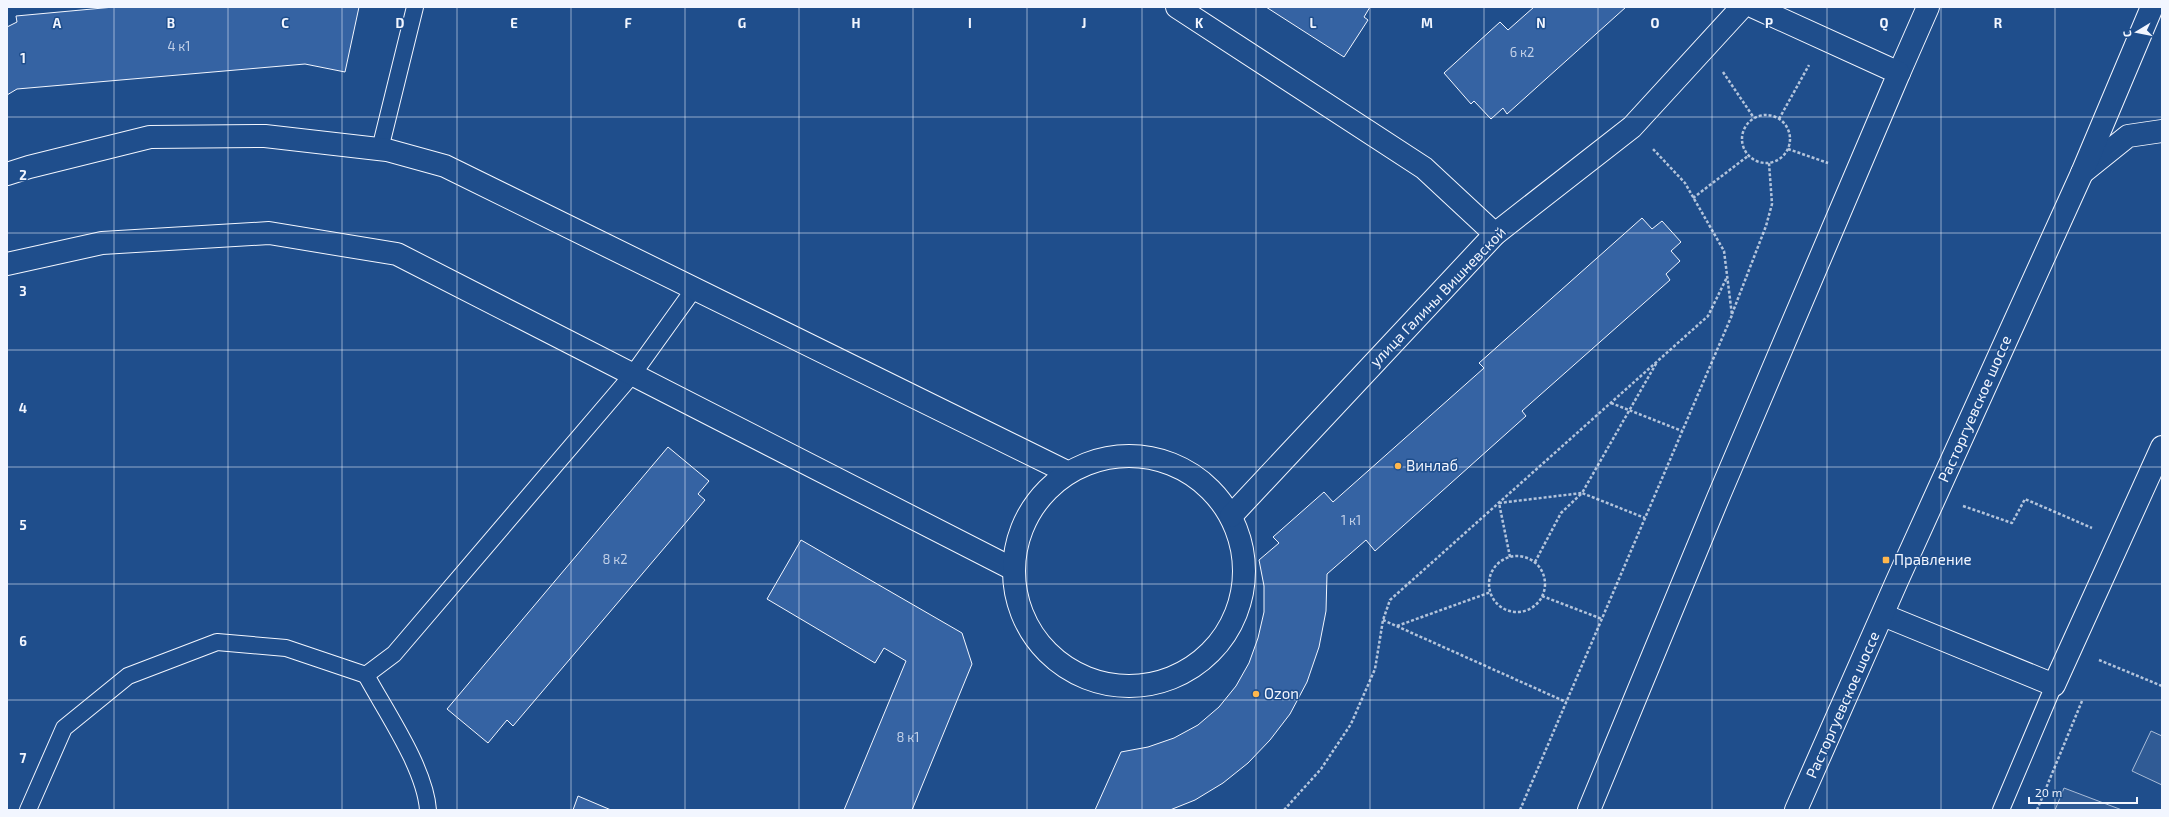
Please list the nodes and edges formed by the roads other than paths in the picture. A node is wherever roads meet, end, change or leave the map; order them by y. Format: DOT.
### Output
graph roads {
  1 [pos="415,7"];
  2 [pos="1177,7"];
  3 [pos="1742,7"];
  4 [pos="1754,7"];
  5 [pos="1928,7"];
  6 [pos="2152,7"];
  7 [pos="1899,73"];
  8 [pos="2162,130"];
  9 [pos="380,149"];
  10 [pos="2082,172"];
  11 [pos="7,174"];
  12 [pos="1495,234"];
  13 [pos="7,264"];
  14 [pos="694,289"];
  15 [pos="633,374"];
  16 [pos="2160,456"];
  17 [pos="1067,472"];
  18 [pos="1231,516"];
  19 [pos="1013,569"];
  20 [pos="1883,615"];
  21 [pos="366,675"];
  22 [pos="2054,685"];
  23 [pos="28,810"];
  24 [pos="428,810"];
  25 [pos="1588,810"];
  26 [pos="1796,810"];
  27 [pos="2001,810"];
  1 -- 9 [label="lane"];
  2 -- 12 [label="street"];
  3 -- 12 [label="street, улица Галины Вишневской"];
  4 -- 7 [label="street"];
  5 -- 7 [label="street"];
  6 -- 10 [label="street, Расторгуевское шоссе"];
  7 -- 25 [label="street"];
  8 -- 10 [label="street"];
  9 -- 11 [label="street"];
  9 -- 14 [label="street"];
  10 -- 20 [label="street, Расторгуевское шоссе"];
  12 -- 18 [label="street, улица Галины Вишневской"];
  13 -- 15 [label="street"];
  14 -- 15 [label="lane"];
  14 -- 17 [label="street"];
  15 -- 19 [label="street"];
  15 -- 21 [label="lane"];
  16 -- 22 [label="street"];
  17 -- 18 [label="street"];
  17 -- 19 [label="street"];
  18 -- 19 [label="street"];
  20 -- 22 [label="street"];
  20 -- 26 [label="street, Расторгуевское шоссе"];
  21 -- 23 [label="lane"];
  21 -- 24 [label="lane"];
  22 -- 27 [label="lane"];
}
